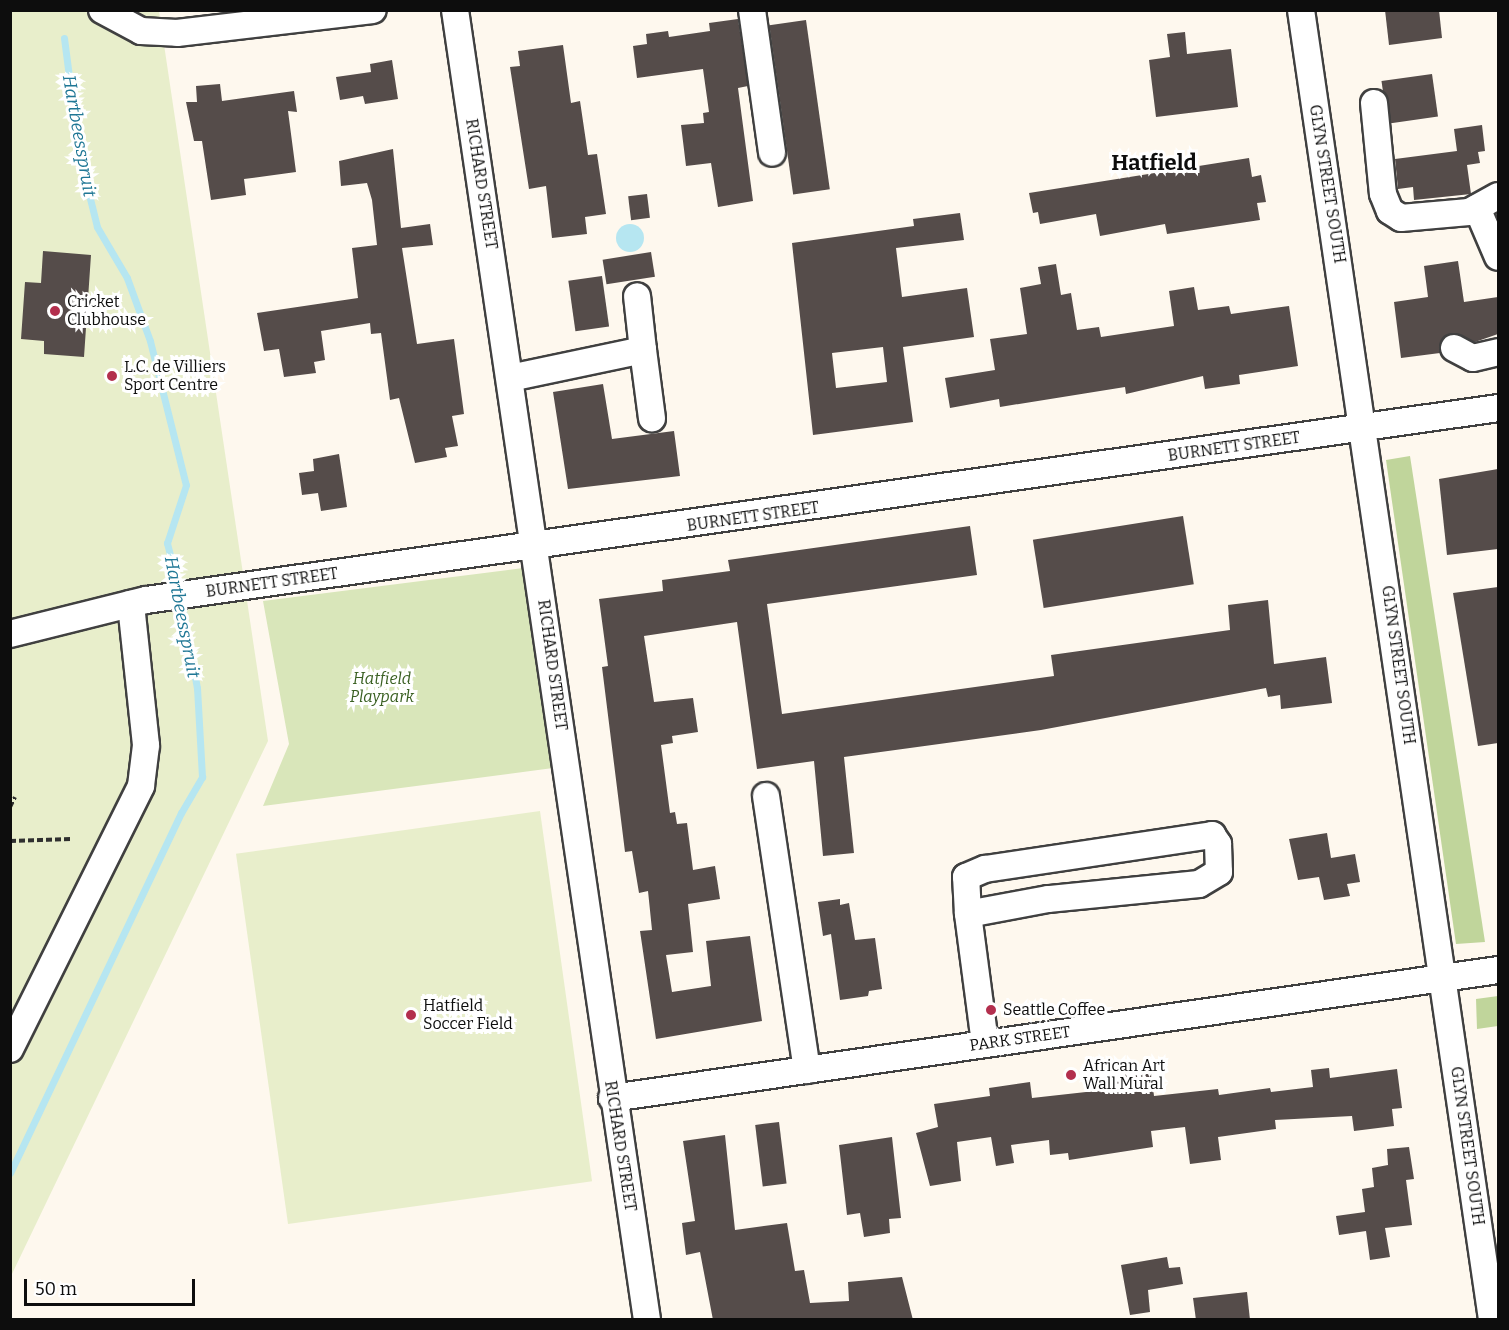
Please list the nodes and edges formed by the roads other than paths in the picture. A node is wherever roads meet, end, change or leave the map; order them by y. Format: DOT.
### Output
graph roads {
  1 [pos="102,10"];
  2 [pos="373,10"];
  3 [pos="455,10"];
  4 [pos="752,10"];
  5 [pos="1301,10"];
  6 [pos="1374,104"];
  7 [pos="772,153"];
  8 [pos="1498,196"];
  9 [pos="1477,208"];
  10 [pos="1498,257"];
  11 [pos="637,296"];
  12 [pos="1454,348"];
  13 [pos="643,350"];
  14 [pos="1498,352"];
  15 [pos="510,378"];
  16 [pos="1498,408"];
  17 [pos="652,418"];
  18 [pos="1364,428"];
  19 [pos="536,548"];
  20 [pos="138,602"];
  21 [pos="10,634"];
  22 [pos="766,796"];
  23 [pos="968,914"];
  24 [pos="1498,970"];
  25 [pos="1443,977"];
  26 [pos="985,1044"];
  27 [pos="10,1049"];
  28 [pos="807,1070"];
  29 [pos="612,1098"];
  30 [pos="647,1320"];
  31 [pos="1492,1320"];
  1 -- 2 [label="street"];
  3 -- 15 [label="street, RICHARD STREET"];
  4 -- 7 [label="street"];
  5 -- 18 [label="street, GLYN STREET SOUTH"];
  6 -- 9 [label="street"];
  8 -- 9 [label="street"];
  9 -- 10 [label="street"];
  11 -- 13 [label="street"];
  12 -- 14 [label="street"];
  13 -- 15 [label="street"];
  13 -- 17 [label="street"];
  15 -- 19 [label="street, RICHARD STREET"];
  16 -- 18 [label="street, BURNETT STREET"];
  18 -- 19 [label="street, BURNETT STREET"];
  18 -- 25 [label="street, GLYN STREET SOUTH"];
  19 -- 20 [label="street, BURNETT STREET"];
  19 -- 29 [label="street, RICHARD STREET"];
  20 -- 21 [label="street, BURNETT STREET"];
  20 -- 27 [label="street"];
  22 -- 28 [label="street"];
  23 -- 23 [label="street"];
  23 -- 26 [label="street"];
  24 -- 25 [label="street, PARK STREET"];
  25 -- 26 [label="street, PARK STREET"];
  25 -- 31 [label="street, GLYN STREET SOUTH"];
  26 -- 28 [label="street, PARK STREET"];
  28 -- 29 [label="street, PARK STREET"];
  29 -- 30 [label="street, RICHARD STREET"];
}
